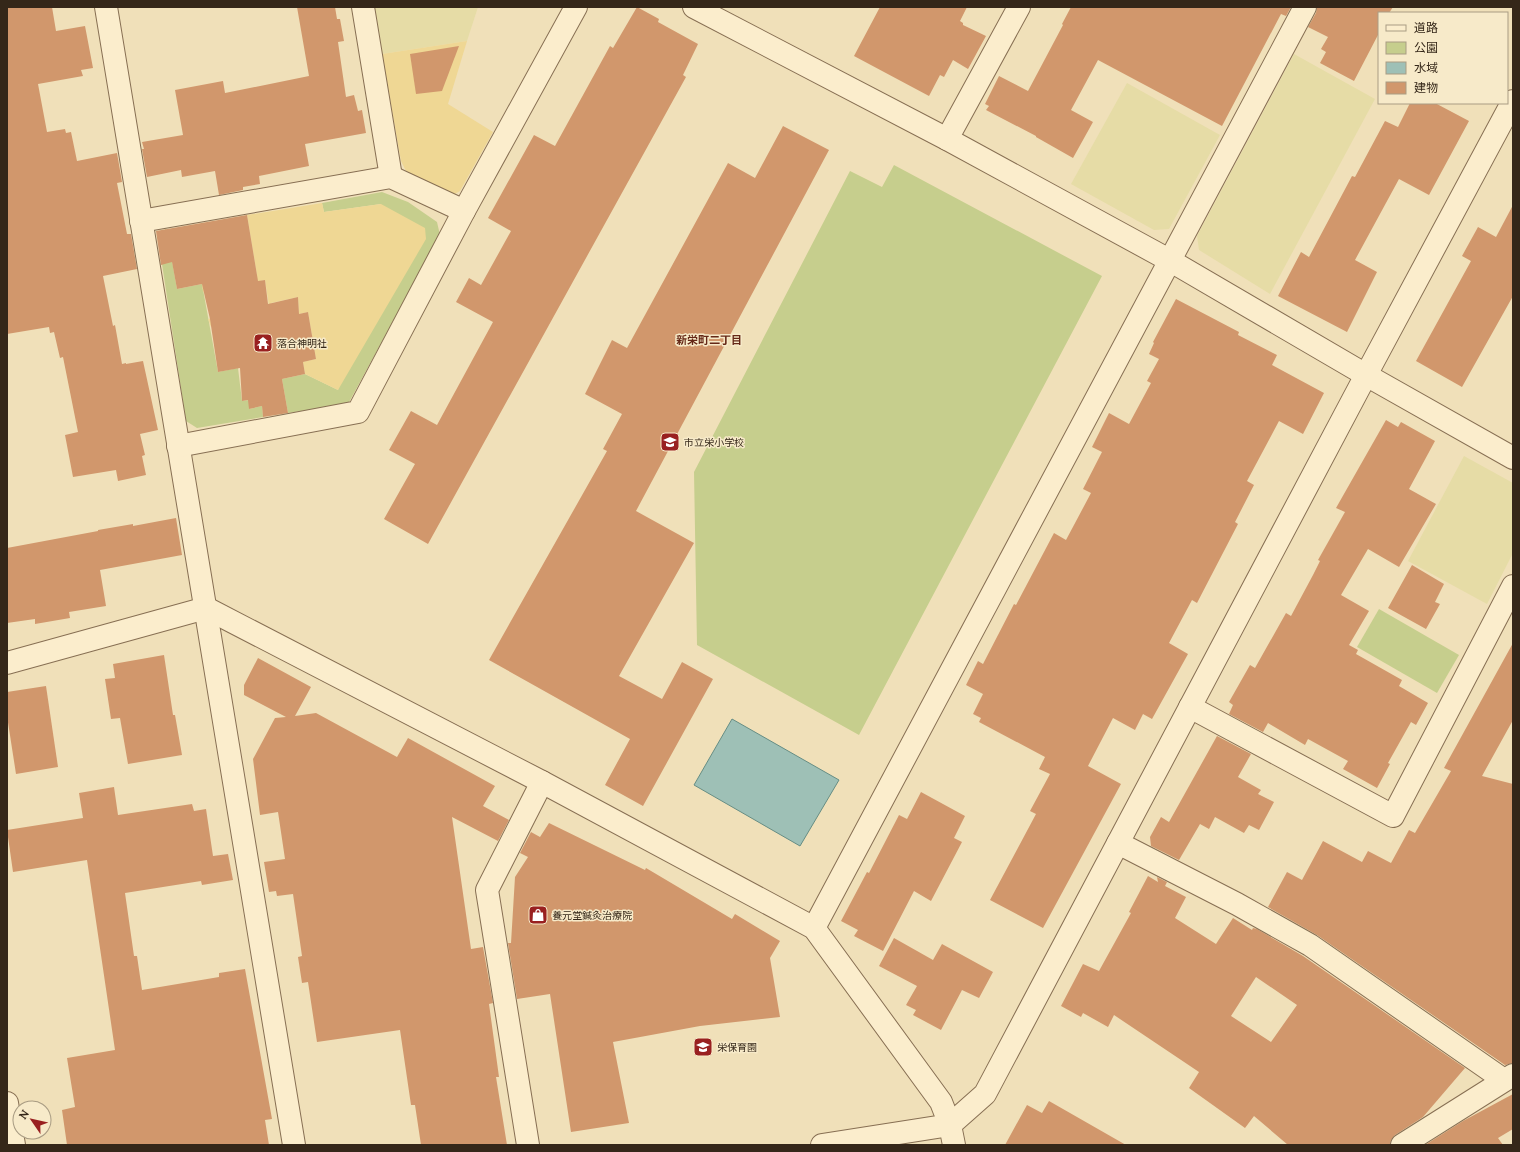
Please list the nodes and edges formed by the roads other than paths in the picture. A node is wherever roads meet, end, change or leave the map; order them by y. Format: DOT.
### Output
graph roads {
  1 [pos="106,7"];
  2 [pos="362,7"];
  3 [pos="576,7"];
  4 [pos="694,7"];
  5 [pos="1019,7"];
  6 [pos="1305,7"];
  7 [pos="723,14"];
  8 [pos="1513,101"];
  9 [pos="947,139"];
  10 [pos="391,177"];
  11 [pos="464,211"];
  12 [pos="141,221"];
  13 [pos="1169,260"];
  14 [pos="1366,375"];
  15 [pos="178,446"];
  16 [pos="1513,458"];
  17 [pos="1513,586"];
  18 [pos="206,608"];
  19 [pos="7,663"];
  20 [pos="1190,707"];
  21 [pos="542,782"];
  22 [pos="1118,843"];
  23 [pos="814,928"];
  24 [pos="1509,1078"];
  25 [pos="7,1103"];
  26 [pos="952,1135"];
  27 [pos="14,1145"];
  28 [pos="294,1145"];
  29 [pos="528,1145"];
  30 [pos="822,1145"];
  31 [pos="1402,1145"];
  1 -- 12 [label="street"];
  2 -- 10 [label="street"];
  3 -- 11 [label="street"];
  4 -- 7 [label="street"];
  5 -- 9 [label="street"];
  6 -- 13 [label="street"];
  7 -- 9 [label="street"];
  8 -- 14 [label="street"];
  9 -- 13 [label="street"];
  10 -- 11 [label="street"];
  10 -- 12 [label="street"];
  11 -- 15 [label="street"];
  12 -- 15 [label="street"];
  13 -- 14 [label="street"];
  13 -- 23 [label="street"];
  14 -- 16 [label="street"];
  14 -- 20 [label="street"];
  15 -- 18 [label="street"];
  17 -- 20 [label="street"];
  18 -- 19 [label="street"];
  18 -- 21 [label="street"];
  18 -- 28 [label="street"];
  20 -- 22 [label="street"];
  21 -- 23 [label="street"];
  21 -- 29 [label="street"];
  22 -- 24 [label="street"];
  22 -- 26 [label="street"];
  23 -- 26 [label="street"];
  24 -- 31 [label="street"];
  25 -- 27 [label="street"];
  26 -- 30 [label="street"];
}
